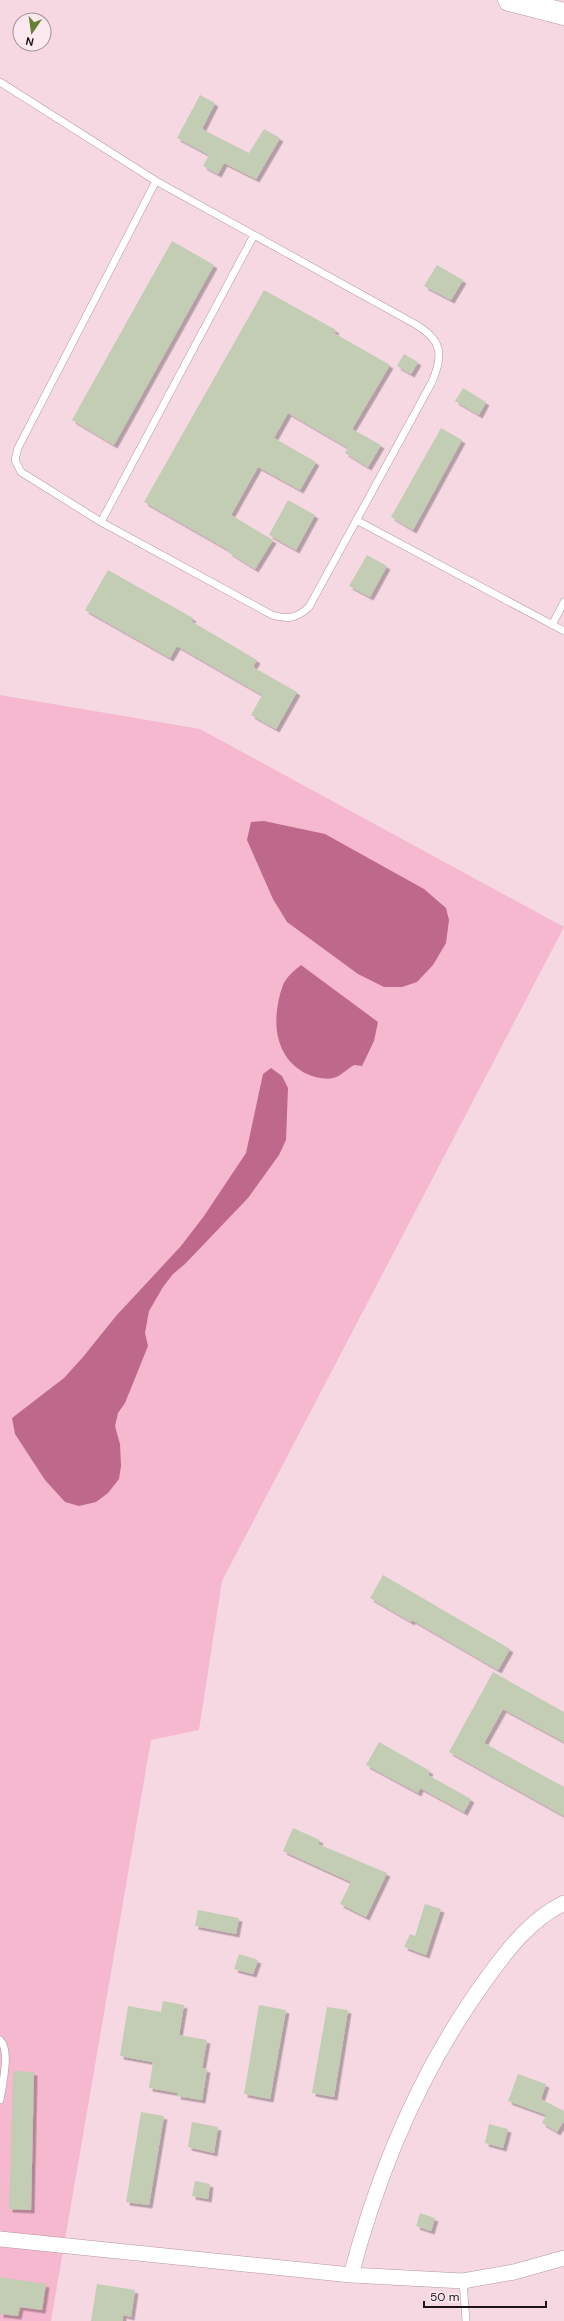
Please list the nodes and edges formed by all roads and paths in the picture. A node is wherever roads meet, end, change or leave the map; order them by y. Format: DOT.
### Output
graph roads {
  1 [pos="509,0"];
  2 [pos="564,14"];
  3 [pos="0,82"];
  4 [pos="156,181"];
  5 [pos="254,235"];
  6 [pos="356,520"];
  7 [pos="101,522"];
  8 [pos="564,602"];
  9 [pos="552,625"];
  10 [pos="564,631"];
  11 [pos="564,1903"];
  12 [pos="0,2040"];
  13 [pos="0,2100"];
  14 [pos="0,2239"];
  15 [pos="564,2258"];
  16 [pos="351,2275"];
  17 [pos="463,2281"];
  18 [pos="466,2321"];
  1 -- 2 [label="main road"];
  3 -- 4 [label="lane"];
  4 -- 5 [label="lane"];
  4 -- 7 [label="lane"];
  5 -- 6 [label="lane"];
  5 -- 7 [label="lane"];
  6 -- 7 [label="lane"];
  6 -- 9 [label="lane"];
  8 -- 9 [label="lane"];
  9 -- 10 [label="lane"];
  11 -- 16 [label="street"];
  12 -- 13 [label="lane"];
  14 -- 16 [label="street"];
  15 -- 17 [label="street"];
  16 -- 17 [label="street"];
  17 -- 18 [label="lane"];
}
